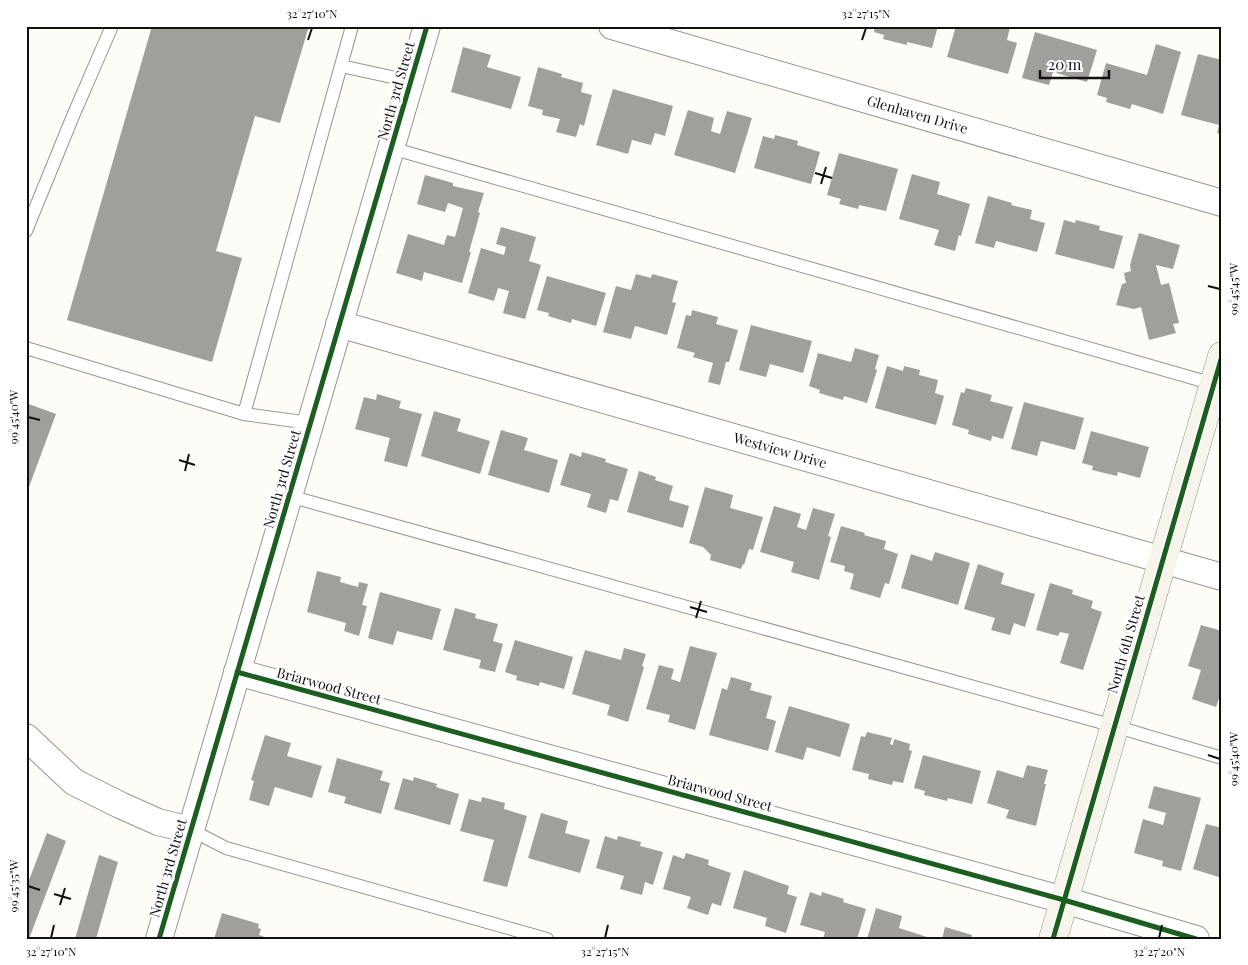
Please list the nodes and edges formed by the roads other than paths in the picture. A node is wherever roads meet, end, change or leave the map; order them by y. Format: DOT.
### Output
graph roads {
  1 [pos="112,26"];
  2 [pos="352,26"];
  3 [pos="427,26"];
  4 [pos="612,26"];
  5 [pos="341,66"];
  6 [pos="410,81"];
  7 [pos="391,148"];
  8 [pos="1222,203"];
  9 [pos="26,231"];
  10 [pos="339,324"];
  11 [pos="26,348"];
  12 [pos="1222,356"];
  13 [pos="1218,385"];
  14 [pos="244,414"];
  15 [pos="310,423"];
  16 [pos="289,496"];
  17 [pos="1163,560"];
  18 [pos="1222,577"];
  19 [pos="237,672"];
  20 [pos="1114,726"];
  21 [pos="26,737"];
  22 [pos="1222,758"];
  23 [pos="190,830"];
  24 [pos="1064,900"];
  25 [pos="159,939"];
  26 [pos="547,939"];
  27 [pos="1053,939"];
  28 [pos="1196,939"];
  1 -- 9 [label="lane"];
  2 -- 5 [label="lane"];
  3 -- 6 [label="street, North 3rd Street"];
  4 -- 8 [label="street, Glenhaven Drive"];
  5 -- 6 [label="lane"];
  5 -- 14 [label="lane"];
  6 -- 7 [label="street, North 3rd Street"];
  7 -- 10 [label="street, North 3rd Street"];
  7 -- 13 [label="lane"];
  10 -- 15 [label="street, North 3rd Street"];
  10 -- 17 [label="street, Westview Drive"];
  11 -- 14 [label="lane"];
  12 -- 13 [label="main road, North 6th Street"];
  13 -- 17 [label="main road, North 6th Street"];
  14 -- 15 [label="lane"];
  15 -- 16 [label="street, North 3rd Street"];
  16 -- 19 [label="street, North 3rd Street"];
  16 -- 20 [label="lane"];
  17 -- 18 [label="street, Westview Drive"];
  17 -- 20 [label="main road, North 6th Street"];
  19 -- 23 [label="street, North 3rd Street"];
  19 -- 24 [label="street, Briarwood Street"];
  20 -- 22 [label="lane"];
  20 -- 24 [label="main road, North 6th Street"];
  21 -- 23 [label="street"];
  23 -- 25 [label="street, North 3rd Street"];
  23 -- 26 [label="lane"];
  24 -- 27 [label="main road, North 6th Street"];
  24 -- 28 [label="street, Briarwood Street"];
}
